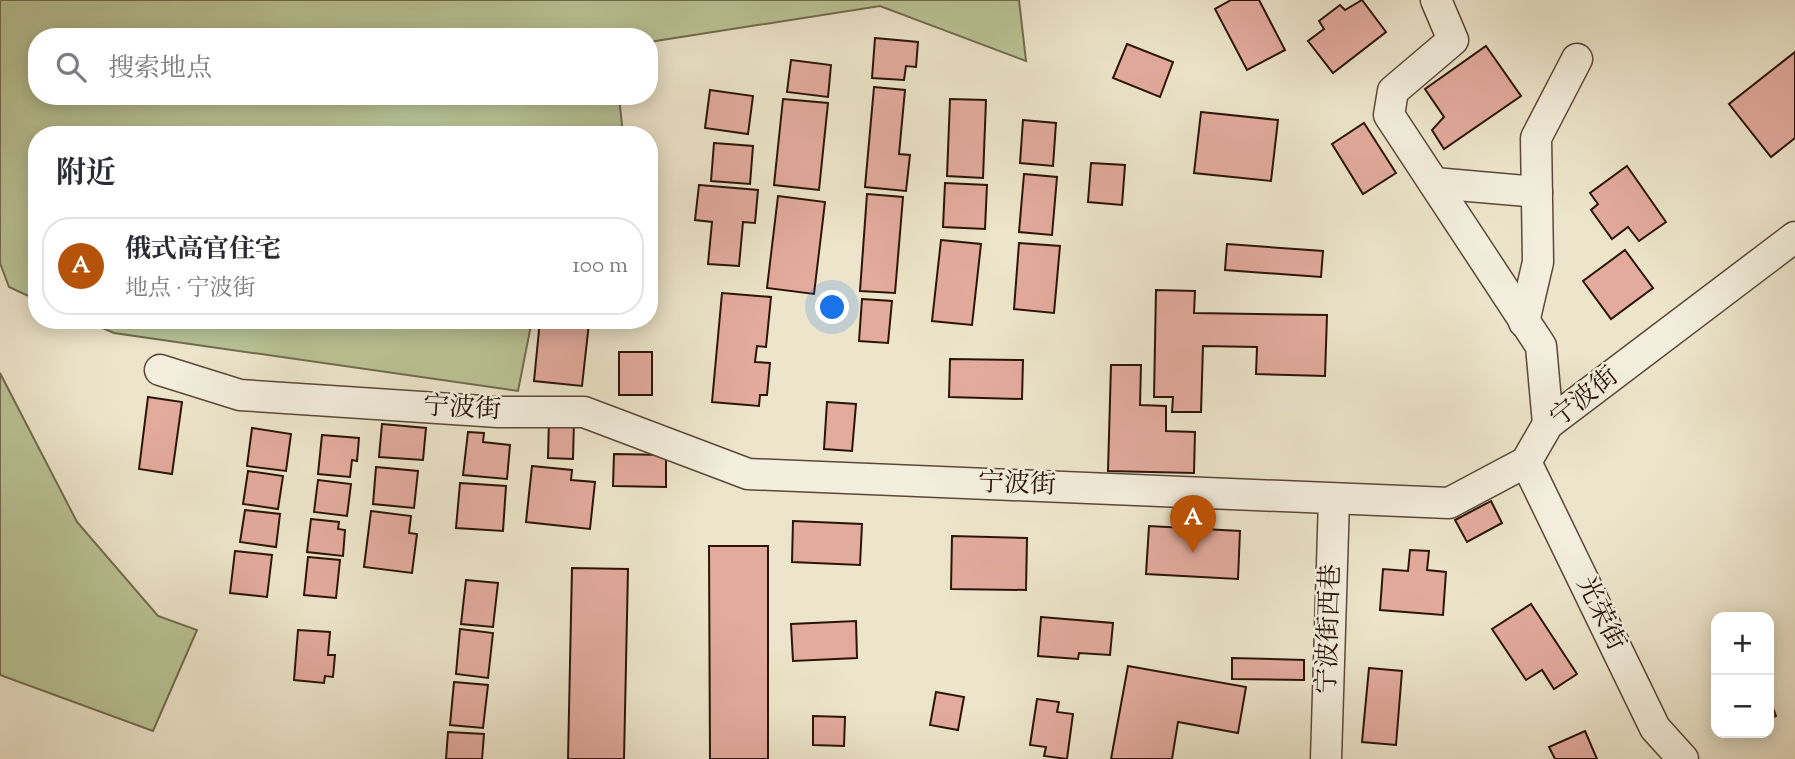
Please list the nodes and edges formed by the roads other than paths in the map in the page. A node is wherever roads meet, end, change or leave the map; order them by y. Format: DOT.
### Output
graph roads {
  1 [pos="1437,0"];
  2 [pos="1577,60"];
  3 [pos="1434,183"];
  4 [pos="1537,192"];
  5 [pos="1795,237"];
  6 [pos="1524,322"];
  7 [pos="160,370"];
  8 [pos="1548,425"];
  9 [pos="1526,462"];
  10 [pos="1334,499"];
  11 [pos="1326,759"];
  12 [pos="1683,759"];
  1 -- 3 [label="street"];
  2 -- 4 [label="street"];
  3 -- 4 [label="street"];
  3 -- 6 [label="street"];
  4 -- 6 [label="street"];
  5 -- 8 [label="street, 宁波街"];
  6 -- 8 [label="street"];
  7 -- 10 [label="street, 宁波街"];
  8 -- 9 [label="street, 宁波街"];
  9 -- 10 [label="street, 宁波街"];
  9 -- 12 [label="street, 光荣街"];
  10 -- 11 [label="street, 宁波街西巷"];
}
